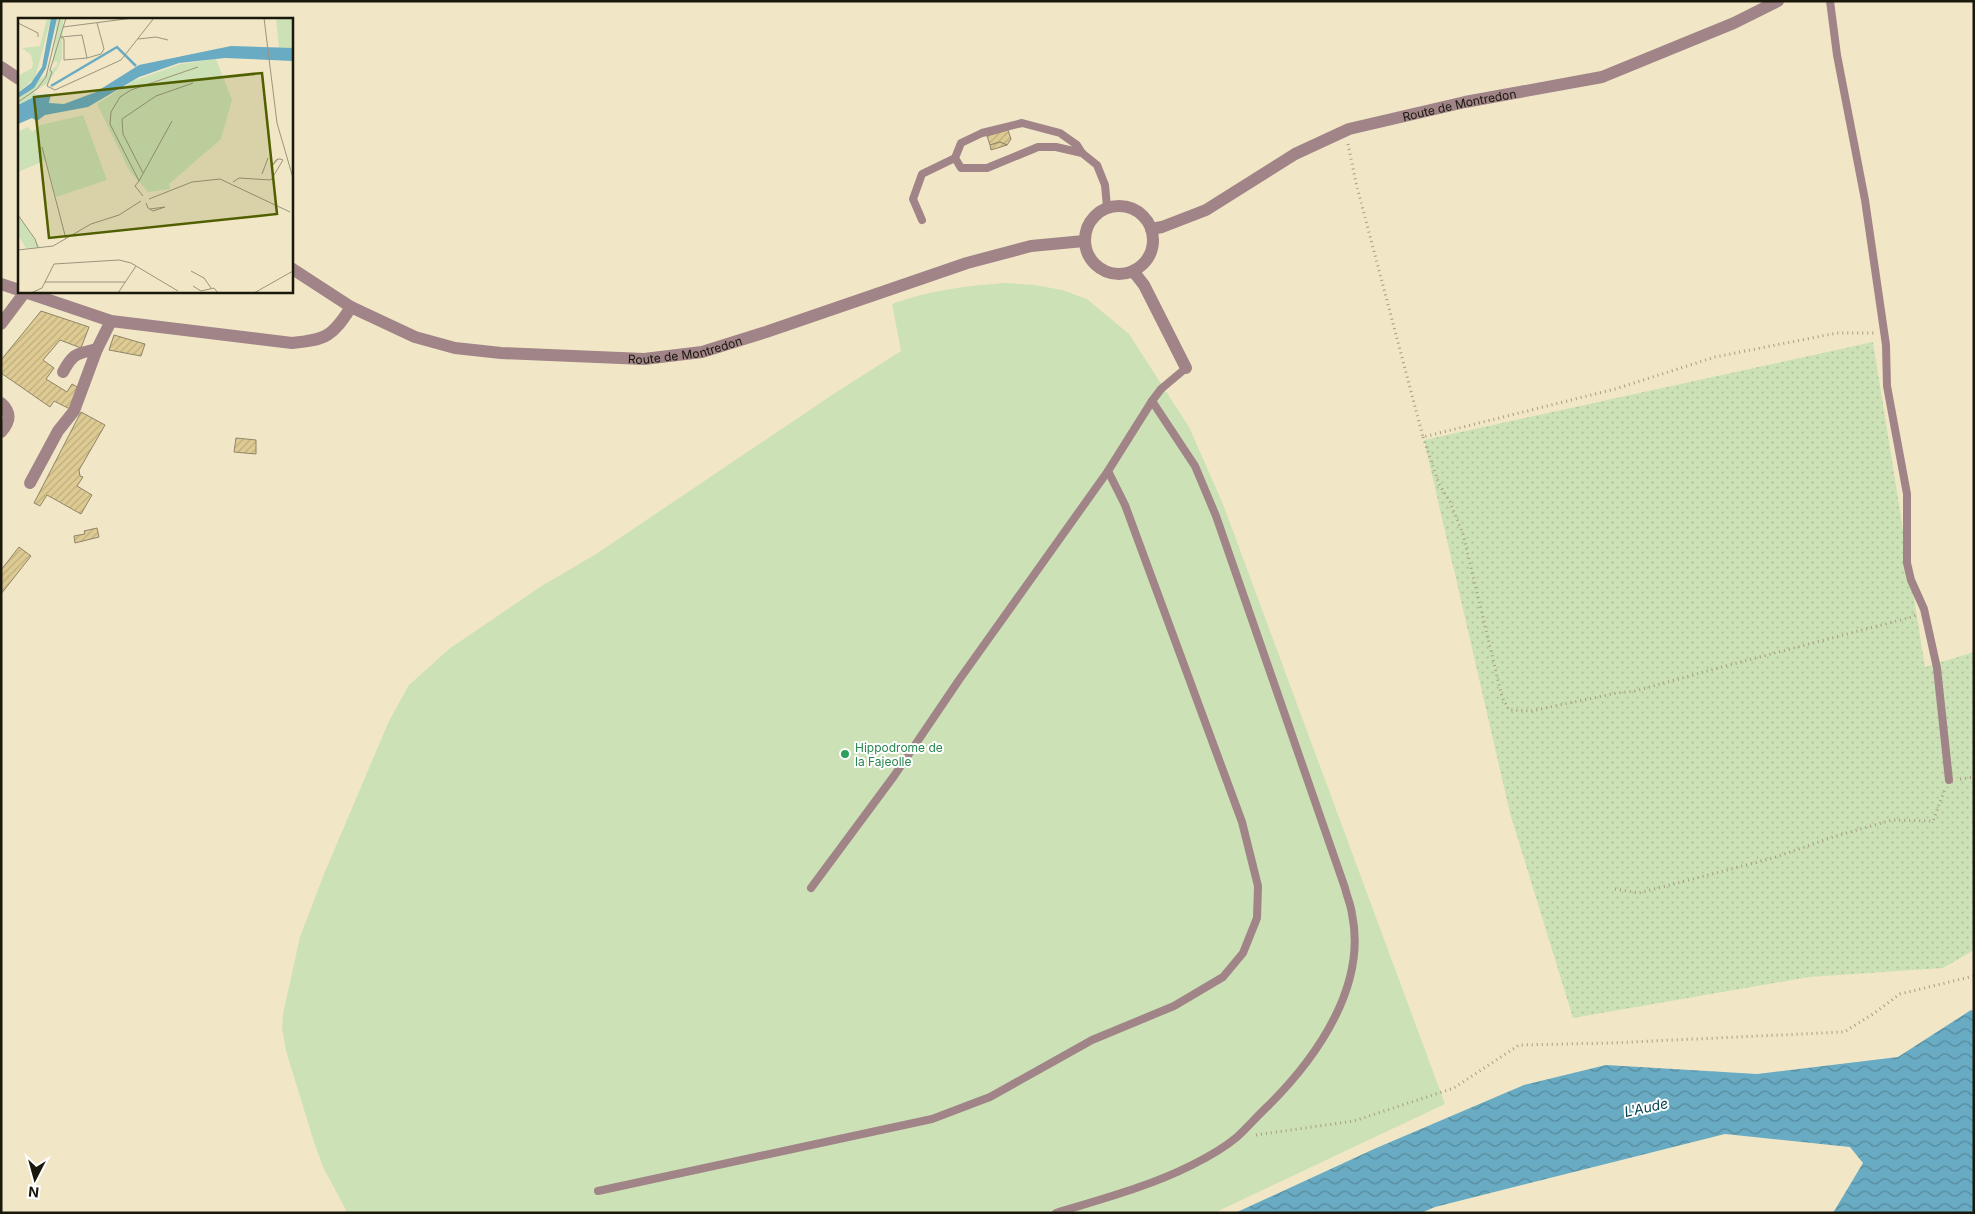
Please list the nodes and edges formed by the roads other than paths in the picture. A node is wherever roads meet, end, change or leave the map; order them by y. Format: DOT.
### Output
graph roads {
  1 [pos="1778,1"];
  2 [pos="1830,1"];
  3 [pos="1,67"];
  4 [pos="18,78"];
  5 [pos="1082,153"];
  6 [pos="955,158"];
  7 [pos="1108,206"];
  8 [pos="922,220"];
  9 [pos="1151,229"];
  10 [pos="1084,241"];
  11 [pos="292,269"];
  12 [pos="1133,271"];
  13 [pos="1,284"];
  14 [pos="18,290"];
  15 [pos="21,292"];
  16 [pos="25,292"];
  17 [pos="351,308"];
  18 [pos="111,321"];
  19 [pos="1,324"];
  20 [pos="97,349"];
  21 [pos="1186,368"];
  22 [pos="63,372"];
  23 [pos="1152,401"];
  24 [pos="1,403"];
  25 [pos="1,432"];
  26 [pos="1108,470"];
  27 [pos="30,483"];
  28 [pos="1949,780"];
  29 [pos="811,888"];
  30 [pos="598,1191"];
  31 [pos="1056,1213"];
  1 -- 9 [label="street, Route de Montredon"];
  2 -- 28 [label="lane"];
  3 -- 4 [label="street"];
  5 -- 6 [label="lane"];
  5 -- 6 [label="lane"];
  5 -- 7 [label="lane"];
  6 -- 8 [label="lane"];
  7 -- 9 [label="street"];
  7 -- 10 [label="street"];
  9 -- 12 [label="street"];
  10 -- 12 [label="street"];
  10 -- 17 [label="street, Route de Montredon"];
  11 -- 17 [label="street, Route de Montredon"];
  12 -- 21 [label="street"];
  13 -- 14 [label="street"];
  15 -- 19 [label="street"];
  16 -- 18 [label="street"];
  17 -- 18 [label="street"];
  18 -- 20 [label="street"];
  20 -- 22 [label="street"];
  20 -- 27 [label="street"];
  21 -- 23 [label="lane"];
  23 -- 26 [label="lane"];
  23 -- 31 [label="lane"];
  24 -- 25 [label="street"];
  26 -- 29 [label="lane"];
  26 -- 30 [label="lane"];
}
